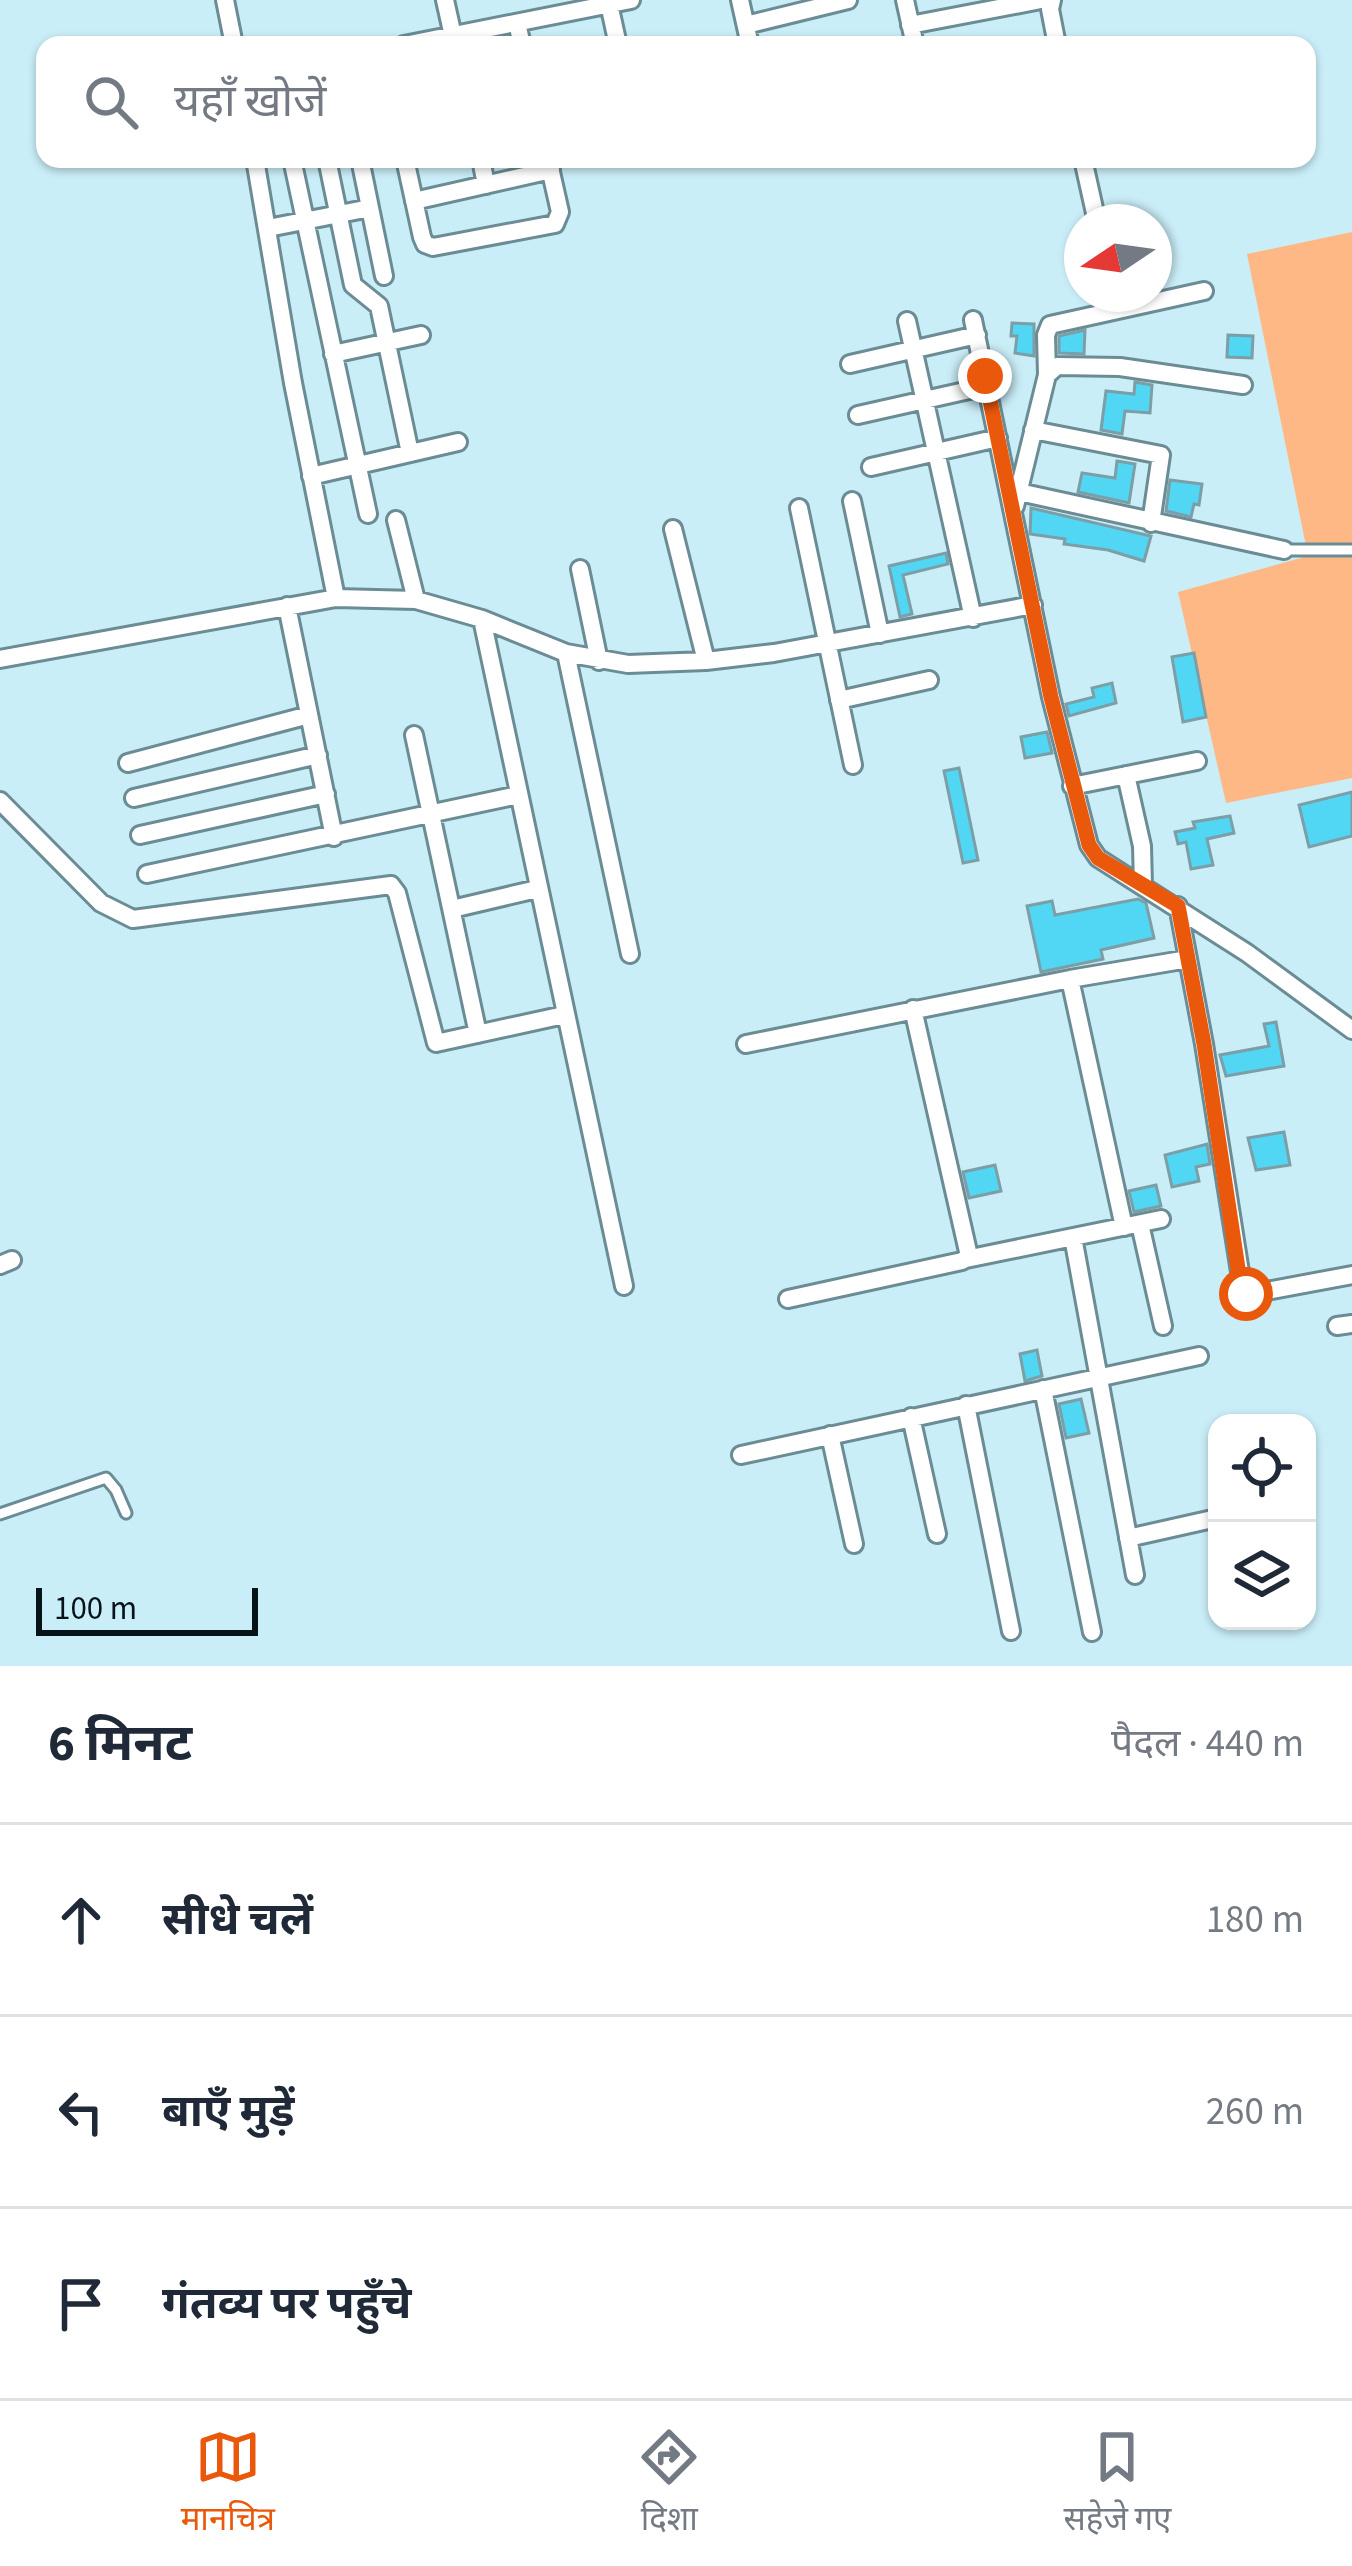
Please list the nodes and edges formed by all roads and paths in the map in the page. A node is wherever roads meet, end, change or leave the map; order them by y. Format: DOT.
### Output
graph roads {
  1 [pos="225,0"];
  2 [pos="445,0"];
  3 [pos="631,0"];
  4 [pos="740,0"];
  5 [pos="848,0"];
  6 [pos="905,0"];
  7 [pos="1041,0"];
  8 [pos="1052,0"];
  9 [pos="609,4"];
  10 [pos="975,6"];
  11 [pos="796,7"];
  12 [pos="517,22"];
  13 [pos="746,25"];
  14 [pos="910,25"];
  15 [pos="232,36"];
  16 [pos="453,36"];
  17 [pos="468,36"];
  18 [pos="520,36"];
  19 [pos="616,36"];
  20 [pos="748,36"];
  21 [pos="913,36"];
  22 [pos="1055,36"];
  23 [pos="257,168"];
  24 [pos="294,168"];
  25 [pos="329,168"];
  26 [pos="362,168"];
  27 [pos="407,168"];
  28 [pos="483,168"];
  29 [pos="540,168"];
  30 [pos="551,168"];
  31 [pos="1085,168"];
  32 [pos="486,185"];
  33 [pos="414,201"];
  34 [pos="1093,204"];
  35 [pos="370,208"];
  36 [pos="337,214"];
  37 [pos="304,221"];
  38 [pos="268,228"];
  39 [pos="384,276"];
  40 [pos="1204,291"];
  41 [pos="1172,295"];
  42 [pos="1087,312"];
  43 [pos="907,321"];
  44 [pos="421,335"];
  45 [pos="386,342"];
  46 [pos="913,350"];
  47 [pos="333,354"];
  48 [pos="850,364"];
  49 [pos="1047,375"];
  50 [pos="1243,385"];
  51 [pos="987,386"];
  52 [pos="925,400"];
  53 [pos="858,415"];
  54 [pos="1033,430"];
  55 [pos="998,438"];
  56 [pos="458,442"];
  57 [pos="936,452"];
  58 [pos="410,453"];
  59 [pos="358,466"];
  60 [pos="871,467"];
  61 [pos="311,476"];
  62 [pos="1019,492"];
  63 [pos="852,501"];
  64 [pos="799,508"];
  65 [pos="1014,513"];
  66 [pos="368,514"];
  67 [pos="396,520"];
  68 [pos="1150,524"];
  69 [pos="673,529"];
  70 [pos="1285,550"];
  71 [pos="1352,550"];
  72 [pos="580,568"];
  73 [pos="336,598"];
  74 [pos="416,600"];
  75 [pos="1033,605"];
  76 [pos="287,606"];
  77 [pos="974,618"];
  78 [pos="482,619"];
  79 [pos="880,634"];
  80 [pos="827,643"];
  81 [pos="566,653"];
  82 [pos="0,659"];
  83 [pos="599,661"];
  84 [pos="706,662"];
  85 [pos="929,680"];
  86 [pos="839,700"];
  87 [pos="309,715"];
  88 [pos="414,735"];
  89 [pos="317,755"];
  90 [pos="1197,760"];
  91 [pos="128,763"];
  92 [pos="853,765"];
  93 [pos="1126,775"];
  94 [pos="1072,786"];
  95 [pos="326,794"];
  96 [pos="518,795"];
  97 [pos="134,798"];
  98 [pos="0,801"];
  99 [pos="431,814"];
  100 [pos="140,836"];
  101 [pos="334,837"];
  102 [pos="147,874"];
  103 [pos="1143,885"];
  104 [pos="537,890"];
  105 [pos="1178,906"];
  106 [pos="452,909"];
  107 [pos="630,954"];
  108 [pos="1188,959"];
  109 [pos="1070,979"];
  110 [pos="913,1009"];
  111 [pos="564,1015"];
  112 [pos="1352,1030"];
  113 [pos="478,1034"];
  114 [pos="746,1044"];
  115 [pos="1161,1219"];
  116 [pos="1132,1225"];
  117 [pos="1073,1237"];
  118 [pos="966,1259"];
  119 [pos="1352,1275"];
  120 [pos="624,1286"];
  121 [pos="788,1299"];
  122 [pos="1163,1326"];
  123 [pos="1199,1356"];
  124 [pos="1097,1377"];
  125 [pos="1043,1389"];
  126 [pos="966,1405"];
  127 [pos="911,1417"];
  128 [pos="830,1435"];
  129 [pos="741,1455"];
  130 [pos="126,1513"];
  131 [pos="0,1514"];
  132 [pos="1208,1521"];
  133 [pos="937,1534"];
  134 [pos="1128,1538"];
  135 [pos="854,1544"];
  136 [pos="1135,1575"];
  137 [pos="1011,1631"];
  138 [pos="1092,1632"];
  1 -- 15 [label="street"];
  2 -- 16 [label="street"];
  3 -- 9 [label="street"];
  4 -- 13 [label="street"];
  5 -- 11 [label="street"];
  6 -- 14 [label="street"];
  7 -- 10 [label="street"];
  8 -- 22 [label="street"];
  9 -- 12 [label="street"];
  9 -- 19 [label="street"];
  10 -- 14 [label="street"];
  11 -- 13 [label="street"];
  12 -- 17 [label="street"];
  12 -- 18 [label="street"];
  13 -- 20 [label="street"];
  14 -- 21 [label="street"];
  23 -- 38 [label="street"];
  24 -- 37 [label="street"];
  25 -- 36 [label="street"];
  26 -- 35 [label="street"];
  27 -- 33 [label="street"];
  28 -- 32 [label="street"];
  29 -- 32 [label="street"];
  30 -- 33 [label="street"];
  31 -- 34 [label="street"];
  32 -- 33 [label="street"];
  35 -- 36 [label="street"];
  35 -- 39 [label="street"];
  36 -- 37 [label="street"];
  36 -- 45 [label="street"];
  37 -- 38 [label="street"];
  37 -- 47 [label="street"];
  38 -- 61 [label="street"];
  40 -- 41 [label="street"];
  42 -- 49 [label="street"];
  43 -- 46 [label="street"];
  44 -- 45 [label="street"];
  45 -- 47 [label="street"];
  45 -- 58 [label="street"];
  46 -- 48 [label="street"];
  46 -- 51 [label="street"];
  46 -- 52 [label="street"];
  47 -- 59 [label="street"];
  49 -- 50 [label="street"];
  49 -- 54 [label="street"];
  51 -- 52 [label="street"];
  51 -- 55 [label="street"];
  52 -- 53 [label="street"];
  52 -- 57 [label="street"];
  54 -- 62 [label="street"];
  54 -- 68 [label="street"];
  55 -- 57 [label="street"];
  55 -- 65 [label="street"];
  56 -- 58 [label="street"];
  57 -- 60 [label="street"];
  57 -- 77 [label="street"];
  58 -- 59 [label="street"];
  59 -- 61 [label="street"];
  59 -- 66 [label="street"];
  61 -- 73 [label="street"];
  62 -- 65 [label="street"];
  62 -- 68 [label="street"];
  63 -- 79 [label="street"];
  64 -- 80 [label="street"];
  65 -- 75 [label="street"];
  67 -- 74 [label="street"];
  68 -- 70 [label="street"];
  69 -- 84 [label="street"];
  70 -- 71 [label="lane"];
  72 -- 83 [label="street"];
  73 -- 74 [label="street"];
  73 -- 76 [label="street"];
  74 -- 78 [label="street"];
  75 -- 77 [label="street"];
  75 -- 94 [label="street"];
  76 -- 82 [label="street"];
  76 -- 87 [label="street"];
  77 -- 79 [label="street"];
  78 -- 81 [label="street"];
  78 -- 96 [label="street"];
  79 -- 80 [label="street"];
  80 -- 84 [label="street"];
  80 -- 86 [label="street"];
  81 -- 83 [label="street"];
  81 -- 107 [label="street"];
  83 -- 84 [label="street"];
  85 -- 86 [label="street"];
  86 -- 92 [label="street"];
  87 -- 89 [label="street"];
  87 -- 91 [label="street"];
  88 -- 99 [label="street"];
  89 -- 95 [label="street"];
  89 -- 97 [label="street"];
  90 -- 93 [label="street"];
  93 -- 94 [label="street"];
  93 -- 103 [label="street"];
  94 -- 103 [label="street"];
  95 -- 100 [label="street"];
  95 -- 101 [label="street"];
  96 -- 99 [label="street"];
  96 -- 104 [label="street"];
  98 -- 113 [label="street"];
  99 -- 101 [label="street"];
  99 -- 106 [label="street"];
  101 -- 102 [label="street"];
  103 -- 105 [label="street"];
  104 -- 106 [label="street"];
  104 -- 111 [label="street"];
  105 -- 108 [label="street"];
  105 -- 112 [label="street"];
  106 -- 113 [label="street"];
  108 -- 109 [label="street"];
  108 -- 119 [label="street"];
  109 -- 110 [label="street"];
  109 -- 116 [label="street"];
  110 -- 114 [label="street"];
  110 -- 118 [label="street"];
  111 -- 113 [label="street"];
  111 -- 120 [label="street"];
  115 -- 116 [label="street"];
  116 -- 117 [label="street"];
  116 -- 122 [label="street"];
  117 -- 118 [label="street"];
  117 -- 124 [label="street"];
  118 -- 121 [label="street"];
  123 -- 124 [label="street"];
  124 -- 125 [label="street"];
  124 -- 134 [label="street"];
  125 -- 126 [label="street"];
  125 -- 138 [label="street"];
  126 -- 127 [label="street"];
  126 -- 137 [label="street"];
  127 -- 128 [label="street"];
  127 -- 133 [label="street"];
  128 -- 129 [label="street"];
  128 -- 135 [label="street"];
  130 -- 131 [label="lane"];
  132 -- 134 [label="street"];
  134 -- 136 [label="street"];
}
